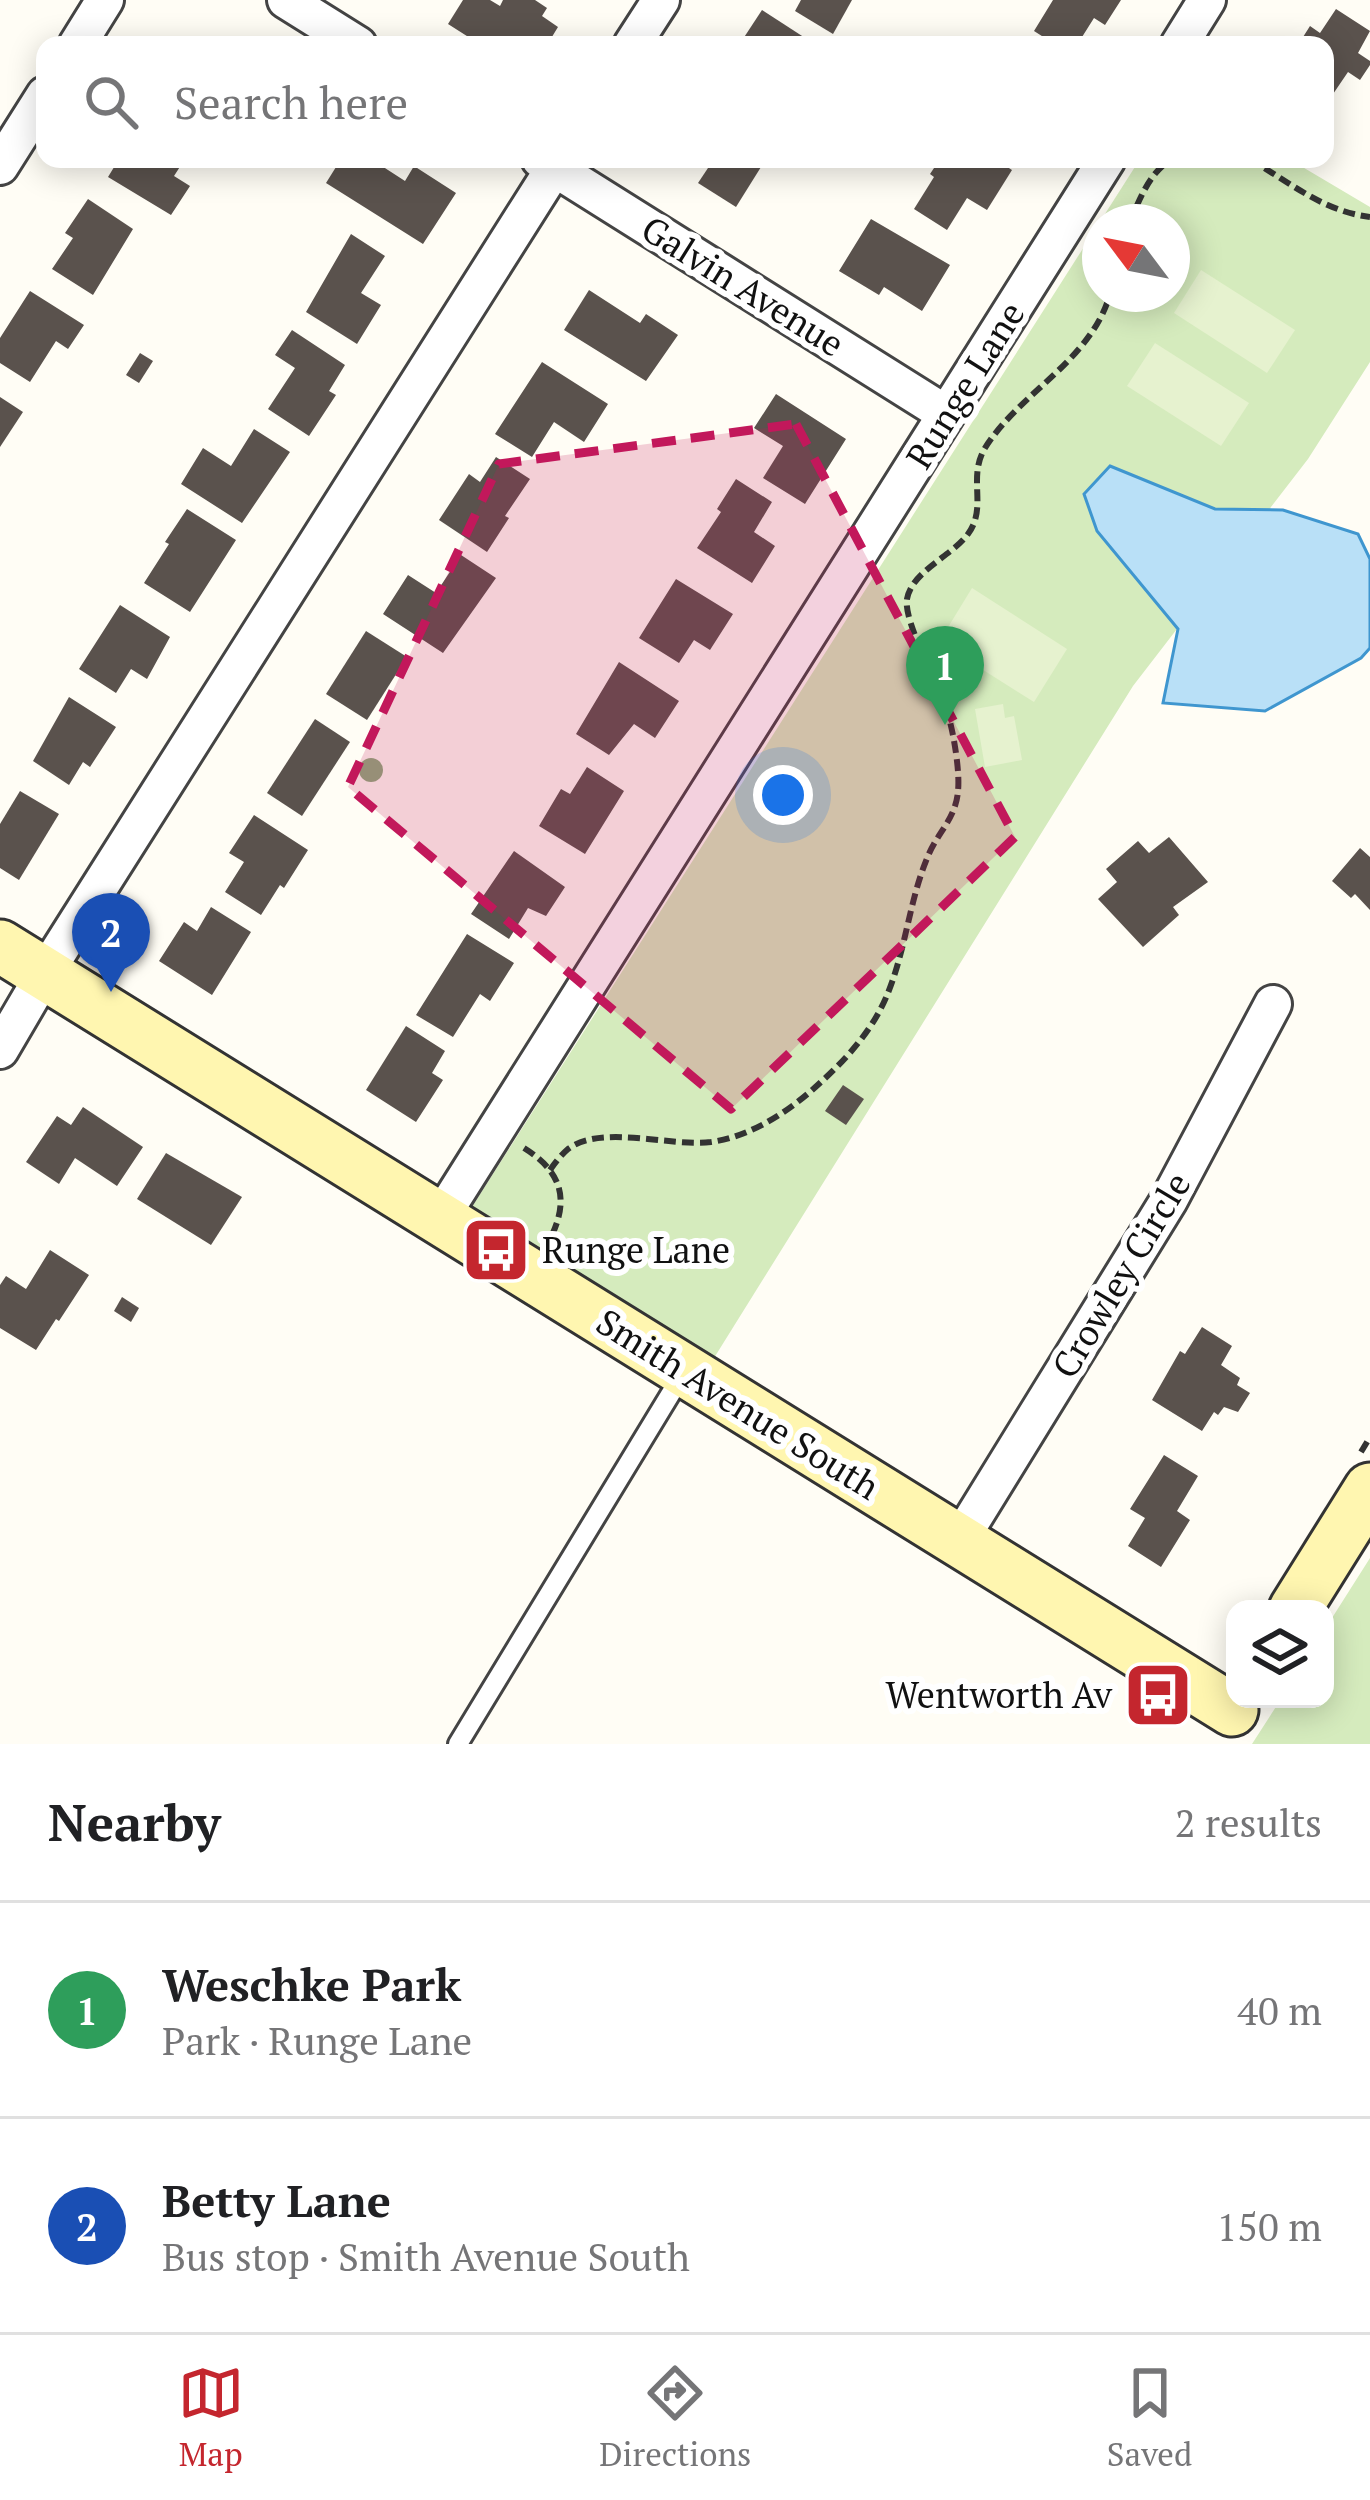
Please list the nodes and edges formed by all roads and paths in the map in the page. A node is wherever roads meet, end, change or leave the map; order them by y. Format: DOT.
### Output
graph roads {
  1 [pos="105,0"];
  2 [pos="286,0"];
  3 [pos="661,0"];
  4 [pos="1207,0"];
  5 [pos="83,36"];
  6 [pos="344,36"];
  7 [pos="638,36"];
  8 [pos="1185,36"];
  9 [pos="36,109"];
  10 [pos="0,166"];
  11 [pos="548,168"];
  12 [pos="561,168"];
  13 [pos="1101,168"];
  14 [pos="1159,168"];
  15 [pos="1263,168"];
  16 [pos="1137,204"];
  17 [pos="1370,217"];
  18 [pos="1104,312"];
  19 [pos="946,414"];
  20 [pos="0,946"];
  21 [pos="45,973"];
  22 [pos="1273,1004"];
  23 [pos="0,1050"];
  24 [pos="496,1130"];
  25 [pos="550,1170"];
  26 [pos="439,1220"];
  27 [pos="528,1275"];
  28 [pos="684,1371"];
  29 [pos="1370,1489"];
  30 [pos="959,1541"];
  31 [pos="1301,1600"];
  32 [pos="1227,1717"];
  33 [pos="458,1744"];
  1 -- 5 [label="street"];
  2 -- 6 [label="street"];
  3 -- 7 [label="street"];
  4 -- 8 [label="street"];
  9 -- 10 [label="street"];
  11 -- 21 [label="street"];
  12 -- 19 [label="street, Galvin Avenue"];
  13 -- 19 [label="street, Runge Lane"];
  14 -- 16 [label="path"];
  15 -- 17 [label="path"];
  18 -- 25 [label="path"];
  19 -- 24 [label="street, Runge Lane"];
  20 -- 21 [label="street, Smith Avenue South"];
  21 -- 23 [label="street"];
  21 -- 26 [label="street, Smith Avenue South"];
  22 -- 30 [label="street, Crowley Circle"];
  24 -- 25 [label="path"];
  24 -- 26 [label="street, Runge Lane"];
  25 -- 27 [label="path"];
  26 -- 27 [label="street, Smith Avenue South"];
  27 -- 28 [label="street, Smith Avenue South"];
  28 -- 30 [label="street, Smith Avenue South"];
  28 -- 33 [label="lane"];
  29 -- 31 [label="street"];
  30 -- 32 [label="street, Smith Avenue South"];
}
